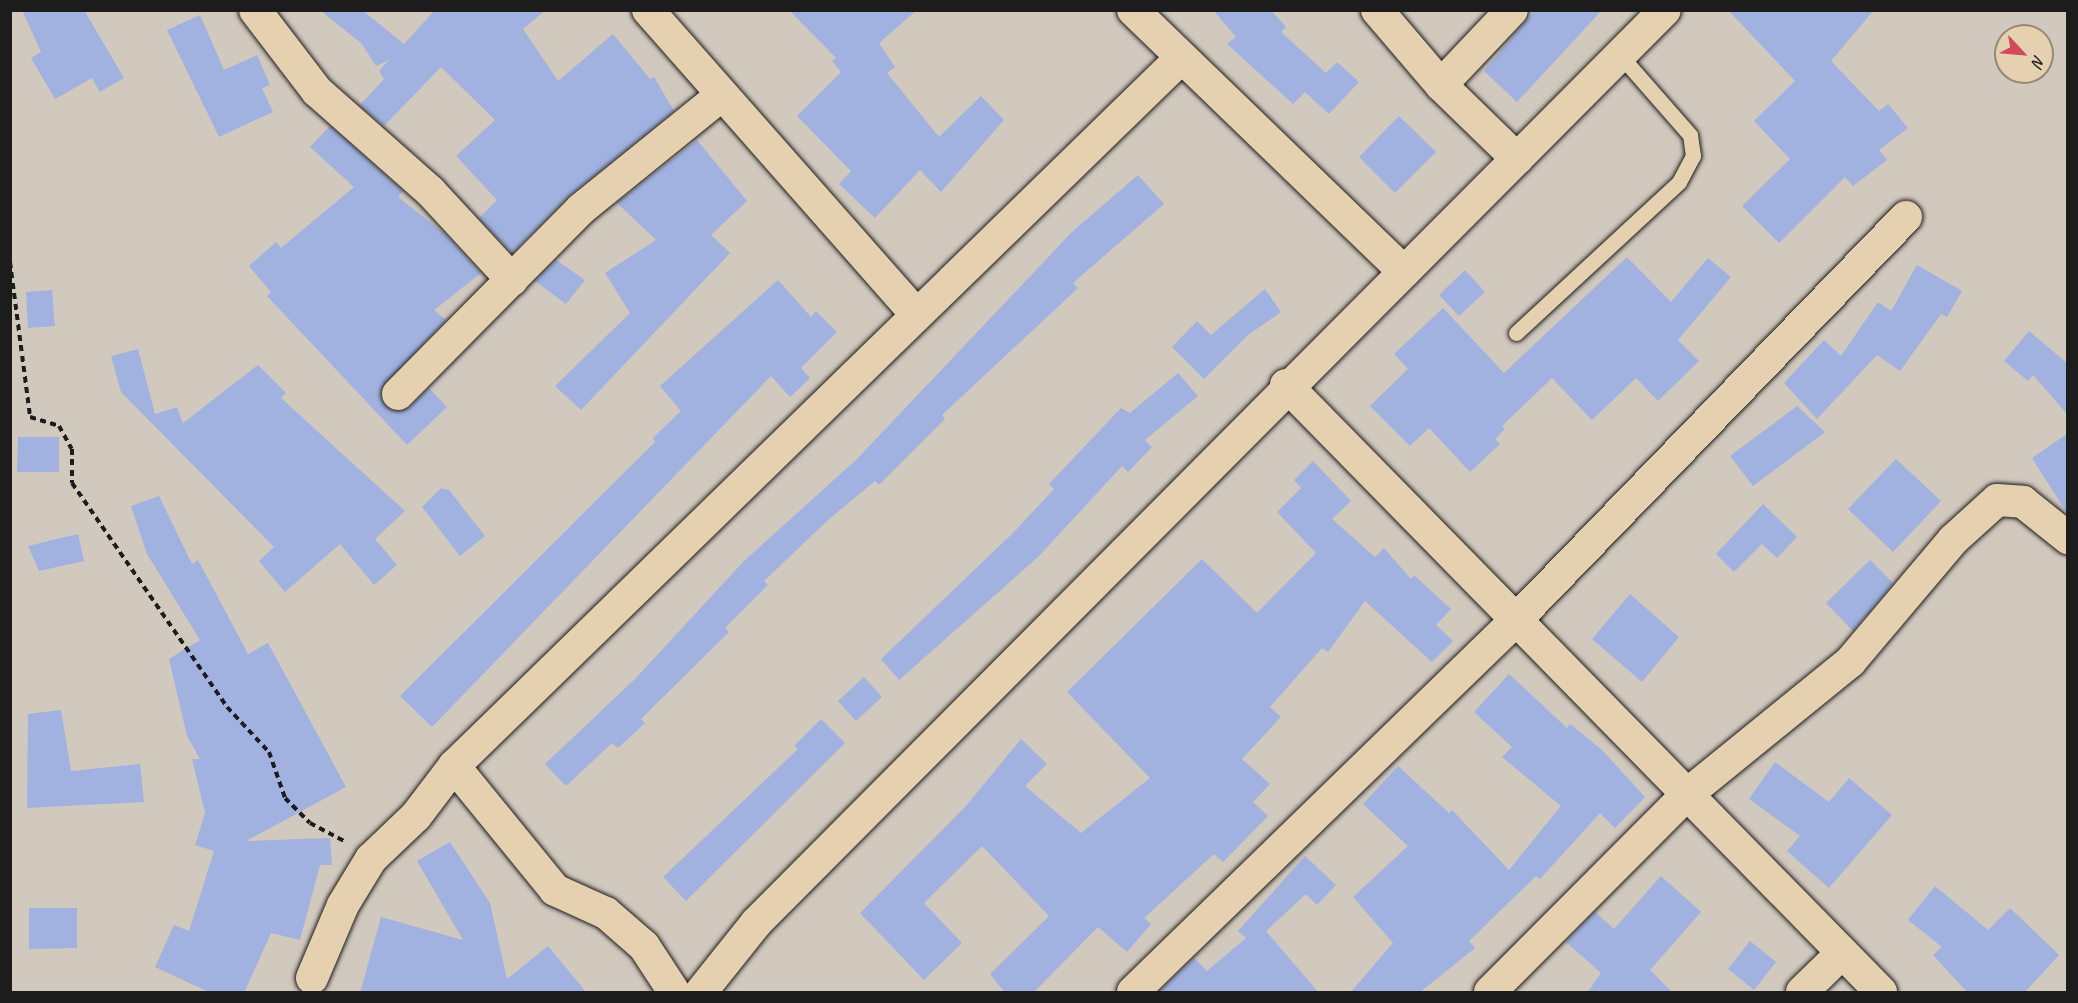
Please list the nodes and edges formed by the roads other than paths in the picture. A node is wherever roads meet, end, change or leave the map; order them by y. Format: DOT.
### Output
graph roads {
  1 [pos="255,10"];
  2 [pos="648,10"];
  3 [pos="1133,10"];
  4 [pos="1377,10"];
  5 [pos="1512,10"];
  6 [pos="1665,10"];
  7 [pos="1620,56"];
  8 [pos="1179,60"];
  9 [pos="1441,85"];
  10 [pos="722,95"];
  11 [pos="1517,159"];
  12 [pos="1906,217"];
  13 [pos="1404,272"];
  14 [pos="512,280"];
  15 [pos="915,313"];
  16 [pos="1516,333"];
  17 [pos="1287,385"];
  18 [pos="398,394"];
  19 [pos="2067,538"];
  20 [pos="1516,620"];
  21 [pos="454,766"];
  22 [pos="1685,796"];
  23 [pos="1842,953"];
  24 [pos="312,978"];
  25 [pos="674,993"];
  26 [pos="701,993"];
  27 [pos="1133,993"];
  28 [pos="1490,993"];
  29 [pos="1802,993"];
  30 [pos="1881,993"];
  1 -- 14 [label="street"];
  2 -- 10 [label="street"];
  3 -- 8 [label="street"];
  4 -- 9 [label="street"];
  5 -- 9 [label="street"];
  6 -- 7 [label="street"];
  7 -- 11 [label="street"];
  7 -- 16 [label="lane"];
  8 -- 13 [label="street"];
  8 -- 15 [label="street"];
  9 -- 11 [label="street"];
  10 -- 14 [label="street"];
  10 -- 15 [label="street"];
  11 -- 13 [label="street"];
  12 -- 20 [label="street"];
  13 -- 17 [label="street"];
  14 -- 18 [label="street"];
  15 -- 21 [label="street"];
  17 -- 20 [label="street"];
  17 -- 26 [label="street"];
  19 -- 22 [label="street"];
  20 -- 22 [label="street"];
  20 -- 27 [label="street"];
  21 -- 24 [label="street"];
  21 -- 25 [label="street"];
  22 -- 23 [label="street"];
  22 -- 28 [label="street"];
  23 -- 29 [label="street"];
  23 -- 30 [label="street"];
}
